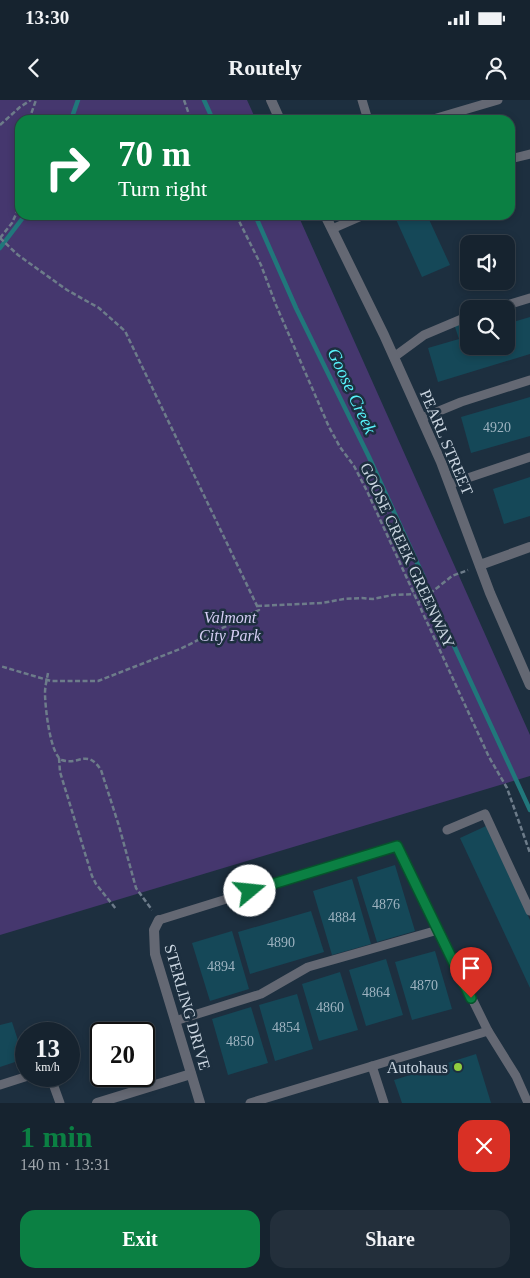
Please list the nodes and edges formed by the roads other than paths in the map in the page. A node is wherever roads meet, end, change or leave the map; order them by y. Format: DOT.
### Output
graph roads {
  1 [pos="271,100"];
  2 [pos="362,100"];
  3 [pos="498,100"];
  4 [pos="278,115"];
  5 [pos="366,115"];
  6 [pos="447,115"];
  7 [pos="530,154"];
  8 [pos="515,158"];
  9 [pos="328,220"];
  10 [pos="353,220"];
  11 [pos="332,229"];
  12 [pos="530,298"];
  13 [pos="515,303"];
  14 [pos="460,320"];
  15 [pos="394,357"];
  16 [pos="530,380"];
  17 [pos="422,418"];
  18 [pos="530,457"];
  19 [pos="450,484"];
  20 [pos="530,547"];
  21 [pos="480,565"];
  22 [pos="530,685"];
  23 [pos="447,830"];
  24 [pos="530,911"];
  25 [pos="159,920"];
  26 [pos="438,930"];
  27 [pos="175,1020"];
  28 [pos="488,1031"];
  29 [pos="372,1066"];
  30 [pos="191,1074"];
  31 [pos="15,1080"];
  32 [pos="0,1084"];
  33 [pos="54,1087"];
  34 [pos="60,1103"];
  35 [pos="97,1103"];
  36 [pos="200,1103"];
  37 [pos="250,1103"];
  38 [pos="384,1103"];
  39 [pos="528,1103"];
  1 -- 4 [label="street"];
  2 -- 5 [label="lane"];
  3 -- 6 [label="lane"];
  7 -- 8 [label="lane"];
  9 -- 11 [label="street, PEARL STREET"];
  10 -- 11 [label="lane"];
  11 -- 15 [label="street, PEARL STREET"];
  12 -- 13 [label="lane"];
  14 -- 15 [label="lane"];
  15 -- 17 [label="street, PEARL STREET"];
  16 -- 17 [label="lane"];
  17 -- 19 [label="street, PEARL STREET"];
  18 -- 19 [label="lane"];
  19 -- 21 [label="street, PEARL STREET"];
  20 -- 21 [label="street"];
  21 -- 22 [label="street, PEARL STREET"];
  23 -- 24 [label="lane"];
  25 -- 26 [label="lane"];
  25 -- 27 [label="street, STERLING DRIVE"];
  26 -- 27 [label="lane"];
  26 -- 28 [label="lane"];
  27 -- 30 [label="street, STERLING DRIVE"];
  28 -- 29 [label="lane"];
  28 -- 39 [label="lane"];
  29 -- 37 [label="lane"];
  29 -- 38 [label="lane"];
  30 -- 35 [label="street"];
  30 -- 36 [label="street, STERLING DRIVE"];
  31 -- 32 [label="lane"];
  33 -- 34 [label="lane"];
}
